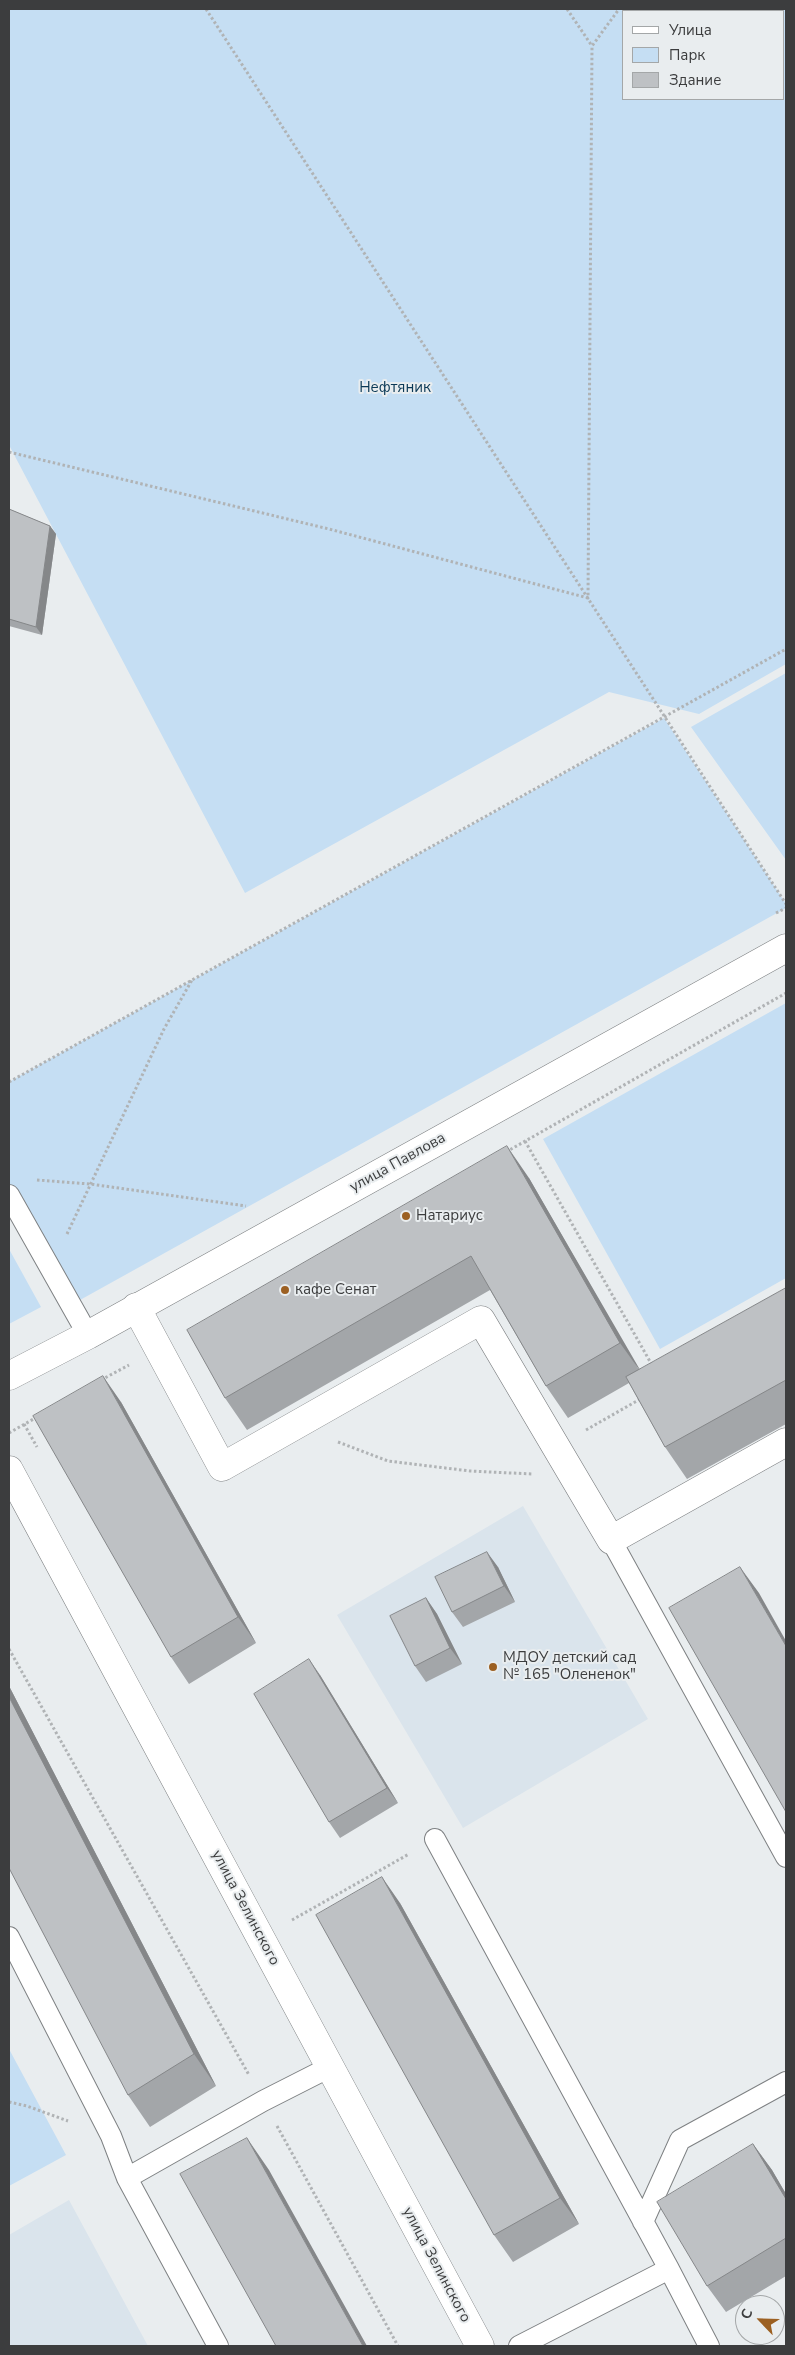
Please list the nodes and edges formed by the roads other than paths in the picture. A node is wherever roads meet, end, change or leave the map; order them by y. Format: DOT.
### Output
graph roads {
  1 [pos="786,948"];
  2 [pos="9,1195"];
  3 [pos="136,1307"];
  4 [pos="88,1335"];
  5 [pos="9,1376"];
  6 [pos="786,1442"];
  7 [pos="9,1470"];
  8 [pos="611,1540"];
  9 [pos="435,1839"];
  10 [pos="786,1857"];
  11 [pos="9,1937"];
  12 [pos="330,2067"];
  13 [pos="786,2082"];
  14 [pos="127,2178"];
  15 [pos="643,2222"];
  16 [pos="669,2269"];
  17 [pos="218,2346"];
  18 [pos="480,2346"];
  19 [pos="519,2346"];
  20 [pos="709,2346"];
  1 -- 3 [label="street, улица Павлова"];
  2 -- 4 [label="lane"];
  3 -- 4 [label="street, улица Павлова"];
  3 -- 8 [label="street"];
  4 -- 5 [label="street, улица Павлова"];
  6 -- 8 [label="street"];
  7 -- 12 [label="street, улица Зелинского"];
  8 -- 10 [label="lane"];
  9 -- 15 [label="lane"];
  11 -- 14 [label="lane"];
  12 -- 14 [label="lane"];
  12 -- 18 [label="street, улица Зелинского"];
  13 -- 15 [label="lane"];
  14 -- 17 [label="lane"];
  15 -- 16 [label="lane"];
  16 -- 19 [label="lane"];
  16 -- 20 [label="lane"];
}
